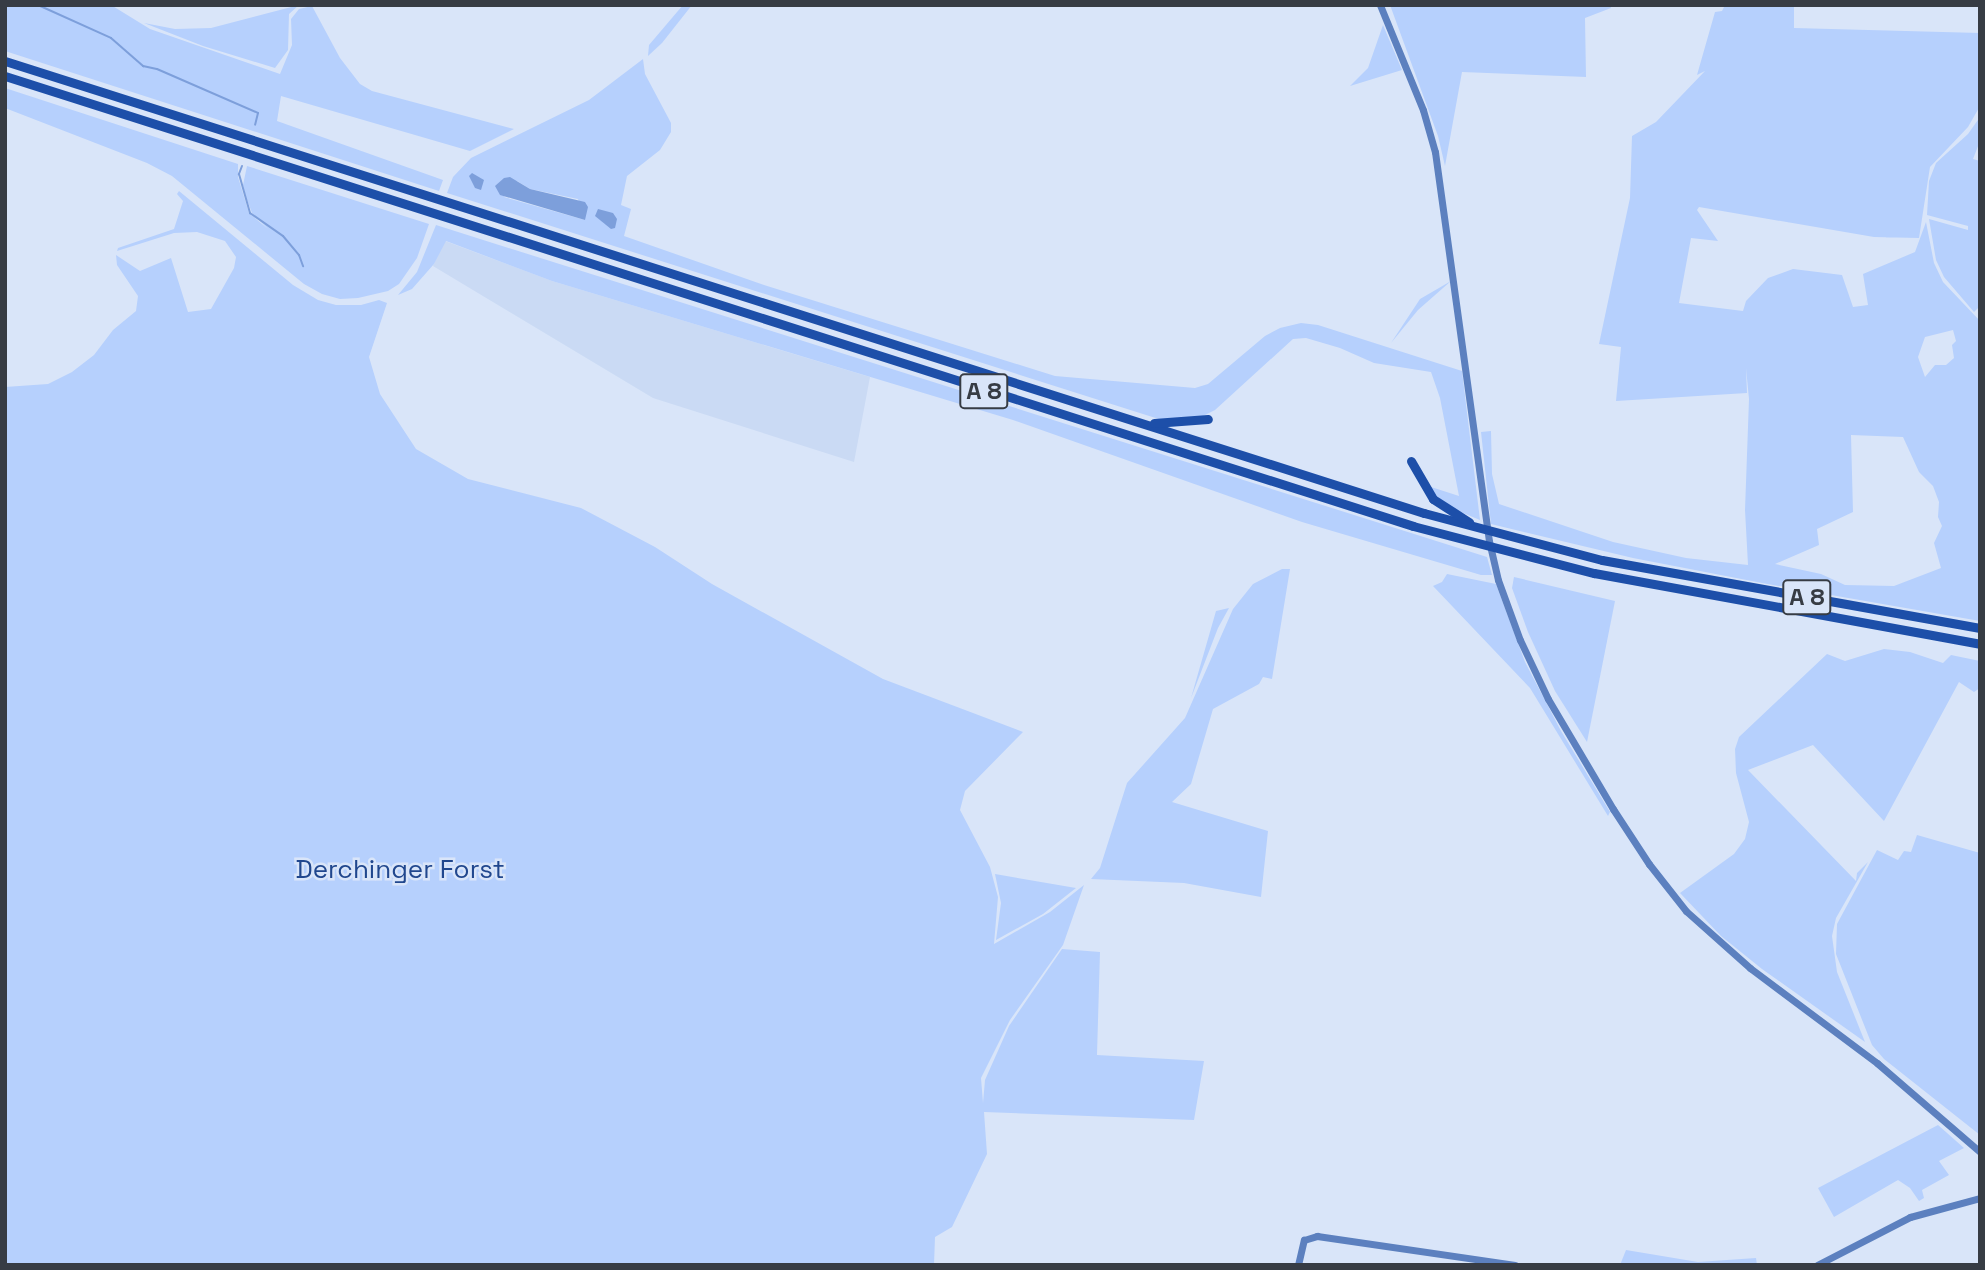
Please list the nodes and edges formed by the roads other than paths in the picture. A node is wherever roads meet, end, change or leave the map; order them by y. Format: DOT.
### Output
graph roads {
  1 [pos="1380,5"];
  2 [pos="5,61"];
  3 [pos="5,76"];
  4 [pos="1208,419"];
  5 [pos="1136,421"];
  6 [pos="1411,461"];
  7 [pos="1479,529"];
  8 [pos="1980,628"];
  9 [pos="1980,644"];
  10 [pos="1980,1152"];
  11 [pos="1980,1198"];
  12 [pos="1298,1265"];
  13 [pos="1515,1265"];
  14 [pos="1817,1265"];
  1 -- 10 [label="main road"];
  2 -- 5 [label="highway, A 8"];
  3 -- 9 [label="highway, A 8"];
  4 -- 5 [label="highway"];
  5 -- 7 [label="highway, A 8"];
  6 -- 7 [label="highway"];
  7 -- 8 [label="highway, A 8"];
  11 -- 14 [label="main road"];
  12 -- 13 [label="main road"];
}
